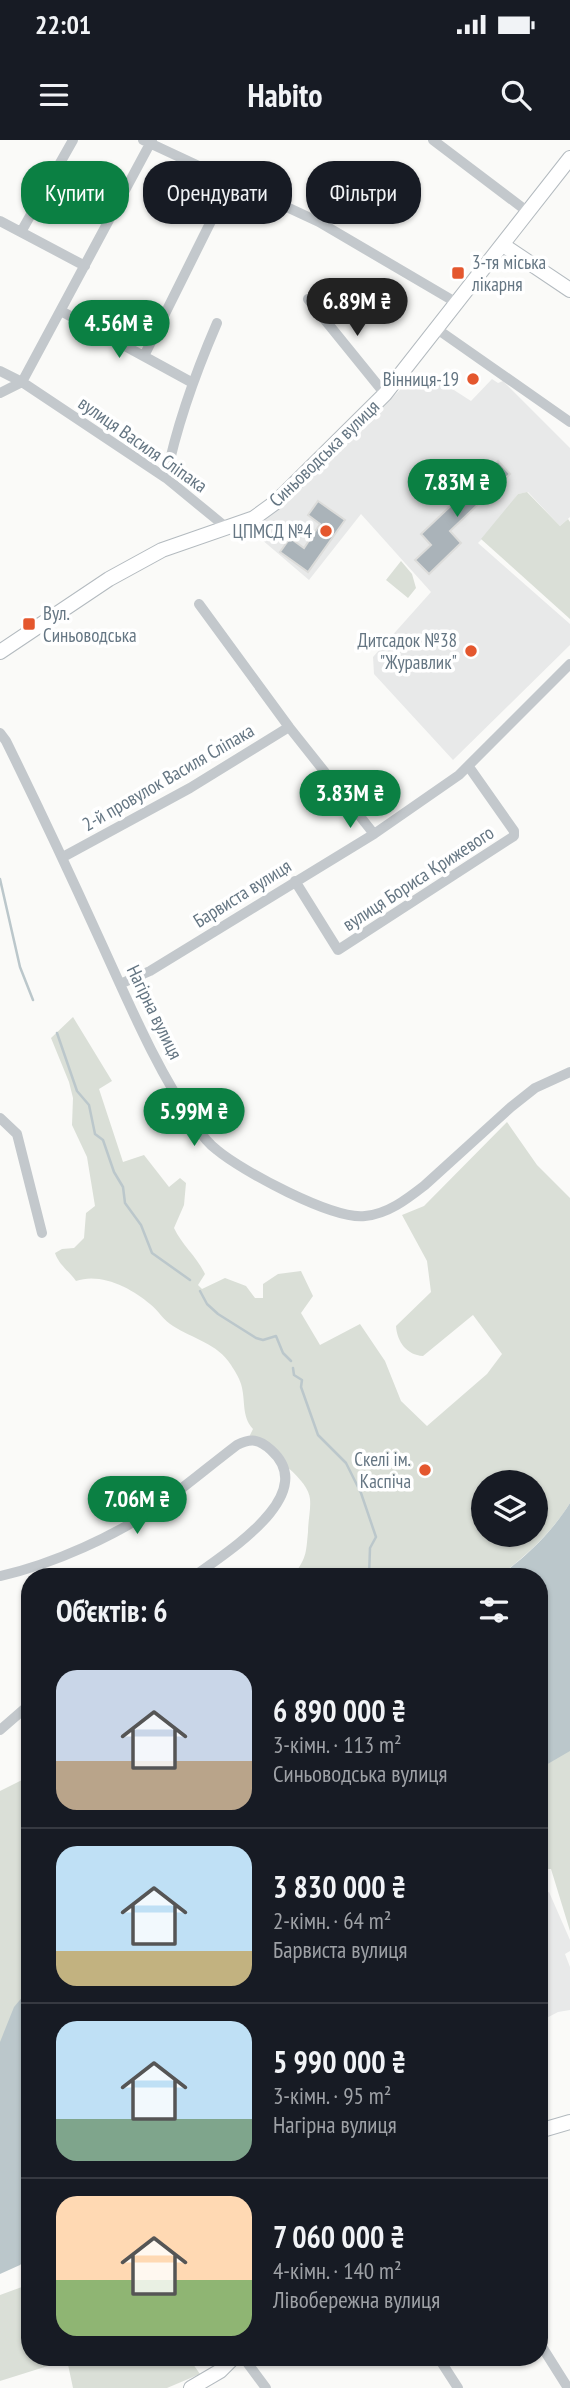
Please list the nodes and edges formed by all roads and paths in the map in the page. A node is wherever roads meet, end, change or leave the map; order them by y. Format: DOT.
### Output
graph roads {
  1 [pos="73,140"];
  2 [pos="433,140"];
  3 [pos="148,141"];
  4 [pos="570,158"];
  5 [pos="187,161"];
  6 [pos="292,210"];
  7 [pos="528,212"];
  8 [pos="0,221"];
  9 [pos="210,224"];
  10 [pos="21,232"];
  11 [pos="503,245"];
  12 [pos="85,265"];
  13 [pos="570,290"];
  14 [pos="308,299"];
  15 [pos="457,303"];
  16 [pos="61,311"];
  17 [pos="217,323"];
  18 [pos="437,329"];
  19 [pos="144,356"];
  20 [pos="0,370"];
  21 [pos="22,382"];
  22 [pos="191,382"];
  23 [pos="0,393"];
  24 [pos="384,394"];
  25 [pos="570,422"];
  26 [pos="166,478"];
  27 [pos="227,527"];
  28 [pos="199,604"];
  29 [pos="0,652"];
  30 [pos="570,664"];
  31 [pos="289,727"];
  32 [pos="0,733"];
  33 [pos="469,766"];
  34 [pos="374,834"];
  35 [pos="63,857"];
  36 [pos="295,881"];
  37 [pos="120,984"];
  38 [pos="570,1072"];
  39 [pos="0,1118"];
  40 [pos="42,1233"];
  41 [pos="29,1568"];
  42 [pos="205,1568"];
  43 [pos="21,1571"];
  44 [pos="0,1576"];
  45 [pos="21,1712"];
  46 [pos="0,1730"];
  47 [pos="570,2122"];
  48 [pos="548,2128"];
  49 [pos="548,2355"];
  50 [pos="225,2366"];
  51 [pos="250,2366"];
  52 [pos="444,2366"];
  53 [pos="567,2382"];
  54 [pos="191,2388"];
  55 [pos="266,2388"];
  56 [pos="458,2388"];
  1 -- 10 [label="street"];
  2 -- 7 [label="street"];
  3 -- 5 [label="street"];
  3 -- 12 [label="street"];
  4 -- 7 [label="street, Синьоводська вулиця"];
  6 -- 15 [label="street"];
  7 -- 11 [label="street, Синьоводська вулиця"];
  8 -- 10 [label="street"];
  9 -- 19 [label="street"];
  10 -- 12 [label="street"];
  11 -- 13 [label="street"];
  11 -- 15 [label="street, Синьоводська вулиця"];
  12 -- 16 [label="street"];
  14 -- 24 [label="street"];
  15 -- 18 [label="street, Синьоводська вулиця"];
  16 -- 19 [label="street"];
  16 -- 21 [label="street"];
  17 -- 22 [label="street"];
  18 -- 24 [label="street, Синьоводська вулиця"];
  18 -- 25 [label="street"];
  19 -- 22 [label="street"];
  20 -- 21 [label="street, вулиця Василя Сліпака"];
  21 -- 23 [label="street"];
  21 -- 26 [label="street, вулиця Василя Сліпака"];
  22 -- 26 [label="street"];
  24 -- 27 [label="street, Синьоводська вулиця"];
  26 -- 27 [label="street, вулиця Василя Сліпака"];
  27 -- 29 [label="street, Синьоводська вулиця"];
  28 -- 31 [label="street"];
  30 -- 33 [label="street, Барвиста вулиця"];
  31 -- 34 [label="street"];
  31 -- 35 [label="street, 2-й провулок Василя Сліпака"];
  32 -- 35 [label="street, Нагірна вулиця"];
  33 -- 34 [label="street, Барвиста вулиця"];
  33 -- 36 [label="street, вулиця Бориса Крижевого"];
  34 -- 36 [label="street, Барвиста вулиця"];
  35 -- 37 [label="street, Нагірна вулиця"];
  36 -- 37 [label="street, Барвиста вулиця"];
  37 -- 38 [label="street, Нагірна вулиця"];
  39 -- 40 [label="street"];
  41 -- 42 [label="street"];
  43 -- 44 [label="street"];
  45 -- 46 [label="street"];
  47 -- 48 [label="street"];
  49 -- 53 [label="street"];
  50 -- 54 [label="street"];
  51 -- 55 [label="street"];
  52 -- 56 [label="street"];
}
